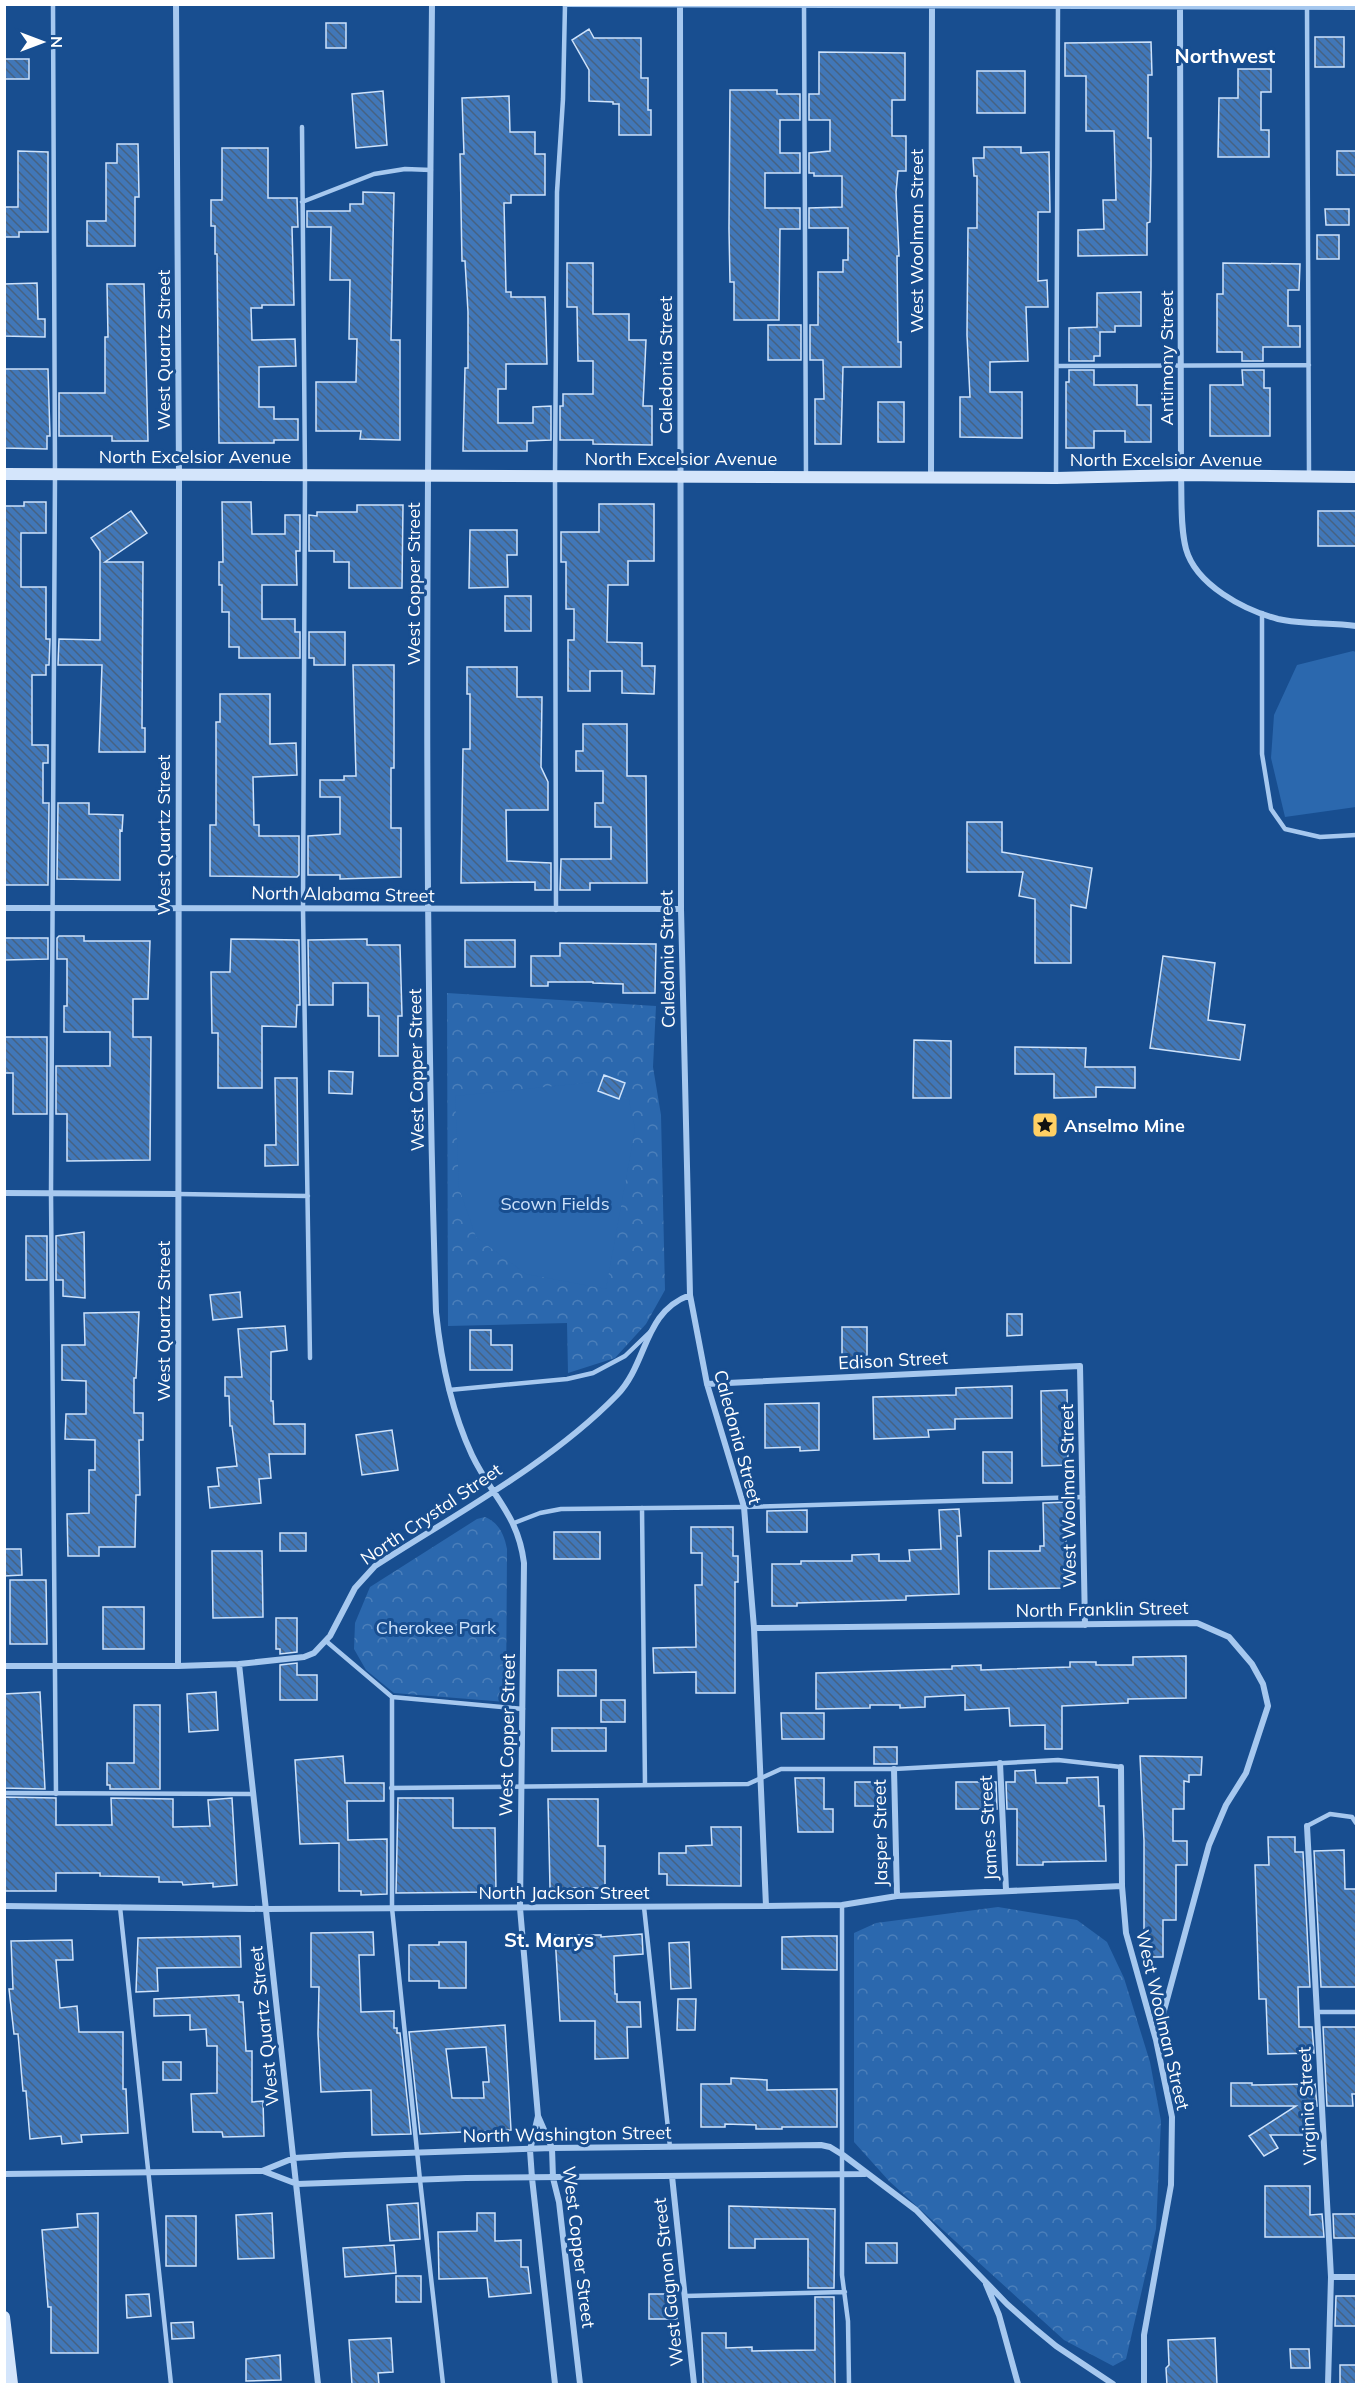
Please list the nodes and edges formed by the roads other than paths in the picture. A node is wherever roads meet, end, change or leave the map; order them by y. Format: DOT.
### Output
graph roads {
  1 [pos="53,4"];
  2 [pos="176,4"];
  3 [pos="432,4"];
  4 [pos="565,5"];
  5 [pos="680,5"];
  6 [pos="804,5"];
  7 [pos="1180,5"];
  8 [pos="932,6"];
  9 [pos="1058,6"];
  10 [pos="1307,6"];
  11 [pos="1356,7"];
  12 [pos="302,127"];
  13 [pos="431,170"];
  14 [pos="302,202"];
  15 [pos="1309,365"];
  16 [pos="1058,366"];
  17 [pos="1181,366"];
  18 [pos="4,474"];
  19 [pos="55,474"];
  20 [pos="305,474"];
  21 [pos="179,475"];
  22 [pos="427,475"];
  23 [pos="1181,475"];
  24 [pos="555,476"];
  25 [pos="680,476"];
  26 [pos="806,476"];
  27 [pos="931,477"];
  28 [pos="1309,477"];
  29 [pos="1356,477"];
  30 [pos="1056,478"];
  31 [pos="1262,613"];
  32 [pos="1356,626"];
  33 [pos="1356,835"];
  34 [pos="177,907"];
  35 [pos="4,908"];
  36 [pos="52,908"];
  37 [pos="303,909"];
  38 [pos="681,909"];
  39 [pos="429,910"];
  40 [pos="556,910"];
  41 [pos="4,1192"];
  42 [pos="51,1193"];
  43 [pos="178,1194"];
  44 [pos="308,1196"];
  45 [pos="690,1295"];
  46 [pos="651,1331"];
  47 [pos="310,1358"];
  48 [pos="1080,1366"];
  49 [pos="707,1384"];
  50 [pos="449,1390"];
  51 [pos="493,1491"];
  52 [pos="1083,1497"];
  53 [pos="744,1507"];
  54 [pos="642,1508"];
  55 [pos="514,1523"];
  56 [pos="1085,1625"];
  57 [pos="754,1628"];
  58 [pos="326,1641"];
  59 [pos="240,1664"];
  60 [pos="4,1666"];
  61 [pos="53,1666"];
  62 [pos="178,1666"];
  63 [pos="392,1697"];
  64 [pos="523,1709"];
  65 [pos="1000,1764"];
  66 [pos="1121,1767"];
  67 [pos="894,1769"];
  68 [pos="761,1778"];
  69 [pos="645,1785"];
  70 [pos="521,1787"];
  71 [pos="391,1788"];
  72 [pos="4,1793"];
  73 [pos="56,1794"];
  74 [pos="253,1794"];
  75 [pos="1356,1822"];
  76 [pos="1307,1826"];
  77 [pos="1122,1887"];
  78 [pos="1006,1890"];
  79 [pos="897,1896"];
  80 [pos="842,1905"];
  81 [pos="4,1906"];
  82 [pos="766,1906"];
  83 [pos="120,1907"];
  84 [pos="644,1907"];
  85 [pos="392,1908"];
  86 [pos="520,1908"];
  87 [pos="266,1909"];
  88 [pos="1317,2012"];
  89 [pos="1356,2012"];
  90 [pos="1156,2040"];
  91 [pos="538,2116"];
  92 [pos="670,2147"];
  93 [pos="552,2148"];
  94 [pos="530,2150"];
  95 [pos="417,2153"];
  96 [pos="843,2155"];
  97 [pos="294,2158"];
  98 [pos="262,2171"];
  99 [pos="147,2172"];
  100 [pos="843,2172"];
  101 [pos="4,2174"];
  102 [pos="866,2174"];
  103 [pos="672,2176"];
  104 [pos="531,2178"];
  105 [pos="554,2178"];
  106 [pos="420,2180"];
  107 [pos="297,2184"];
  108 [pos="1331,2277"];
  109 [pos="1356,2277"];
  110 [pos="984,2281"];
  111 [pos="845,2292"];
  112 [pos="684,2296"];
  113 [pos="4,2317"];
  114 [pos="12,2385"];
  115 [pos="171,2385"];
  116 [pos="318,2385"];
  117 [pos="443,2385"];
  118 [pos="555,2385"];
  119 [pos="580,2385"];
  120 [pos="694,2385"];
  121 [pos="849,2385"];
  122 [pos="1018,2385"];
  123 [pos="1113,2385"];
  124 [pos="1144,2385"];
  125 [pos="1328,2385"];
  1 -- 19 [label="lane"];
  2 -- 21 [label="street, West Quartz Street"];
  3 -- 13 [label="street, West Copper Street"];
  4 -- 5 [label="street"];
  4 -- 24 [label="lane"];
  5 -- 6 [label="street"];
  5 -- 25 [label="street, Caledonia Street"];
  6 -- 8 [label="street"];
  6 -- 26 [label="lane"];
  7 -- 9 [label="street"];
  7 -- 10 [label="street"];
  7 -- 17 [label="street, Antimony Street"];
  8 -- 9 [label="street"];
  8 -- 27 [label="street, West Woolman Street"];
  9 -- 16 [label="lane"];
  10 -- 11 [label="street"];
  10 -- 15 [label="lane"];
  12 -- 14 [label="lane"];
  13 -- 14 [label="lane"];
  13 -- 22 [label="street, West Copper Street"];
  14 -- 20 [label="lane"];
  15 -- 17 [label="lane"];
  15 -- 28 [label="lane"];
  16 -- 17 [label="lane"];
  16 -- 30 [label="lane"];
  17 -- 23 [label="street, Antimony Street"];
  18 -- 19 [label="street, North Excelsior Avenue"];
  19 -- 21 [label="street, North Excelsior Avenue"];
  19 -- 36 [label="lane"];
  20 -- 21 [label="street, North Excelsior Avenue"];
  20 -- 22 [label="street, North Excelsior Avenue"];
  20 -- 37 [label="lane"];
  21 -- 34 [label="street, West Quartz Street"];
  22 -- 24 [label="street, North Excelsior Avenue"];
  22 -- 39 [label="street, West Copper Street"];
  23 -- 28 [label="street, North Excelsior Avenue"];
  23 -- 30 [label="street, North Excelsior Avenue"];
  23 -- 31 [label="street, Antimony Street"];
  24 -- 25 [label="street, North Excelsior Avenue"];
  24 -- 40 [label="lane"];
  25 -- 26 [label="street, North Excelsior Avenue"];
  25 -- 38 [label="street, Caledonia Street"];
  26 -- 27 [label="street, North Excelsior Avenue"];
  27 -- 30 [label="street, North Excelsior Avenue"];
  28 -- 29 [label="street, North Excelsior Avenue"];
  31 -- 32 [label="street, Antimony Street"];
  31 -- 33 [label="lane"];
  34 -- 36 [label="street, North Alabama Street"];
  34 -- 37 [label="street, North Alabama Street"];
  34 -- 43 [label="street, West Quartz Street"];
  35 -- 36 [label="street, North Alabama Street"];
  36 -- 42 [label="lane"];
  37 -- 39 [label="street, North Alabama Street"];
  37 -- 44 [label="lane"];
  38 -- 40 [label="street, North Alabama Street"];
  38 -- 45 [label="street, Caledonia Street"];
  39 -- 40 [label="street, North Alabama Street"];
  39 -- 50 [label="street, West Copper Street"];
  41 -- 42 [label="street"];
  42 -- 43 [label="street"];
  42 -- 61 [label="lane"];
  43 -- 44 [label="lane"];
  43 -- 62 [label="street, West Quartz Street"];
  44 -- 47 [label="lane"];
  45 -- 46 [label="street, North Crystal Street"];
  45 -- 49 [label="street, Caledonia Street"];
  46 -- 50 [label="lane"];
  46 -- 51 [label="street, North Crystal Street"];
  48 -- 49 [label="street, Edison Street"];
  48 -- 52 [label="street, West Woolman Street"];
  49 -- 53 [label="street, Caledonia Street"];
  50 -- 51 [label="street, West Copper Street"];
  51 -- 55 [label="street, West Copper Street"];
  51 -- 58 [label="street, North Crystal Street"];
  52 -- 53 [label="lane"];
  52 -- 56 [label="street, West Woolman Street"];
  53 -- 54 [label="lane"];
  53 -- 57 [label="street, Caledonia Street"];
  54 -- 55 [label="lane"];
  54 -- 69 [label="lane"];
  55 -- 64 [label="street, West Copper Street"];
  56 -- 57 [label="street, North Franklin Street"];
  56 -- 90 [label="street, North Franklin Street"];
  57 -- 68 [label="street, Caledonia Street"];
  58 -- 59 [label="street, North Crystal Street"];
  58 -- 63 [label="lane"];
  59 -- 62 [label="street, North Crystal Street"];
  59 -- 74 [label="street, West Quartz Street"];
  60 -- 61 [label="street, North Crystal Street"];
  61 -- 62 [label="street, North Crystal Street"];
  61 -- 73 [label="lane"];
  63 -- 64 [label="lane"];
  63 -- 71 [label="lane"];
  64 -- 70 [label="street, West Copper Street"];
  65 -- 66 [label="lane"];
  65 -- 67 [label="lane"];
  65 -- 78 [label="street, James Street"];
  66 -- 77 [label="street, West Woolman Street"];
  67 -- 68 [label="lane"];
  67 -- 79 [label="street, Jasper Street"];
  68 -- 69 [label="lane"];
  68 -- 82 [label="street, Caledonia Street"];
  69 -- 70 [label="lane"];
  70 -- 71 [label="lane"];
  70 -- 86 [label="street, West Copper Street"];
  71 -- 85 [label="lane"];
  72 -- 73 [label="lane"];
  73 -- 74 [label="lane"];
  74 -- 87 [label="street, West Quartz Street"];
  75 -- 76 [label="lane"];
  76 -- 88 [label="street, Virginia Street"];
  77 -- 78 [label="street, North Jackson Street"];
  77 -- 90 [label="street, West Woolman Street"];
  78 -- 79 [label="street, North Jackson Street"];
  79 -- 80 [label="street, North Jackson Street"];
  80 -- 82 [label="street, North Jackson Street"];
  80 -- 96 [label="lane"];
  81 -- 83 [label="street, North Jackson Street"];
  82 -- 84 [label="street, North Jackson Street"];
  83 -- 87 [label="street, North Jackson Street"];
  83 -- 99 [label="lane"];
  84 -- 86 [label="street, North Jackson Street"];
  84 -- 92 [label="lane"];
  85 -- 86 [label="street, North Jackson Street"];
  85 -- 87 [label="street, North Jackson Street"];
  85 -- 95 [label="lane"];
  86 -- 91 [label="street, West Copper Street"];
  87 -- 97 [label="street, West Quartz Street"];
  88 -- 89 [label="lane"];
  88 -- 108 [label="street, Virginia Street"];
  90 -- 124 [label="street, West Woolman Street"];
  91 -- 93 [label="street, West Copper Street"];
  91 -- 94 [label="street, West Copper Street"];
  92 -- 93 [label="street, North Washington Street"];
  92 -- 96 [label="street, North Washington Street"];
  93 -- 94 [label="street, North Washington Street"];
  93 -- 105 [label="street, West Copper Street"];
  94 -- 95 [label="street, North Washington Street"];
  94 -- 104 [label="street, West Copper Street"];
  95 -- 97 [label="street, North Washington Street"];
  95 -- 106 [label="lane"];
  96 -- 100 [label="lane"];
  96 -- 102 [label="street, North Washington Street"];
  97 -- 98 [label="street, North Washington Street"];
  97 -- 107 [label="street, West Quartz Street"];
  98 -- 99 [label="street, North Washington Street"];
  98 -- 107 [label="street, North Washington Street"];
  99 -- 101 [label="street, North Washington Street"];
  99 -- 115 [label="lane"];
  100 -- 102 [label="street, North Washington Street"];
  100 -- 103 [label="street, North Washington Street"];
  100 -- 111 [label="lane"];
  102 -- 110 [label="street, North Washington Street"];
  103 -- 105 [label="street, North Washington Street"];
  103 -- 112 [label="street, West Gagnon Street"];
  104 -- 105 [label="street, North Washington Street"];
  104 -- 106 [label="street, North Washington Street"];
  104 -- 118 [label="street, West Copper Street"];
  105 -- 119 [label="street, West Copper Street"];
  106 -- 107 [label="street, North Washington Street"];
  106 -- 117 [label="lane"];
  107 -- 116 [label="street, West Quartz Street"];
  108 -- 109 [label="street"];
  108 -- 125 [label="street, Virginia Street"];
  110 -- 122 [label="street"];
  110 -- 123 [label="street, North Washington Street"];
  111 -- 112 [label="lane"];
  111 -- 121 [label="lane"];
  112 -- 120 [label="street, West Gagnon Street"];
  113 -- 114 [label="street"];
}
